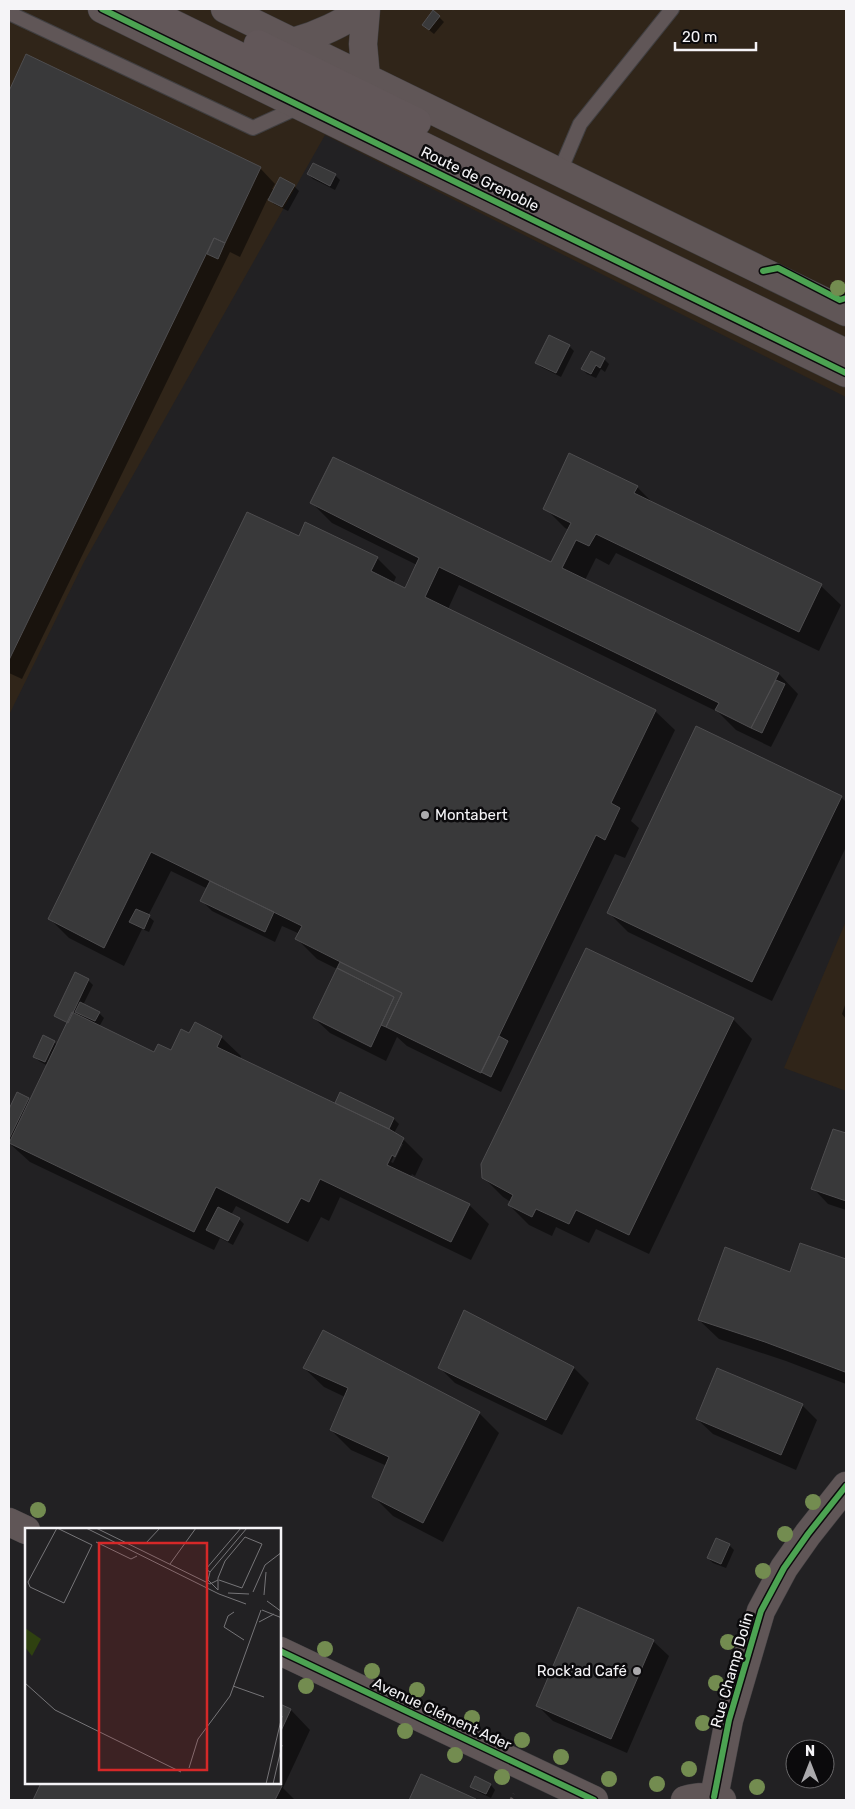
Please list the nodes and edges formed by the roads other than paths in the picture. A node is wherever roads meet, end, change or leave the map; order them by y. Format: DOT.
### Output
graph roads {
  1 [pos="102,9"];
  2 [pos="143,9"];
  3 [pos="184,9"];
  4 [pos="225,9"];
  5 [pos="366,9"];
  6 [pos="672,9"];
  7 [pos="9,13"];
  8 [pos="293,42"];
  9 [pos="366,77"];
  10 [pos="301,106"];
  11 [pos="560,172"];
  12 [pos="846,312"];
  13 [pos="846,334"];
  14 [pos="846,353"];
  15 [pos="846,373"];
  16 [pos="846,1486"];
  17 [pos="9,1522"];
  18 [pos="25,1530"];
  19 [pos="281,1651"];
  20 [pos="718,1799"];
  21 [pos="594,1800"];
  22 [pos="685,1800"];
  1 -- 10 [label="street, Route de Grenoble"];
  2 -- 14 [label="main road, Route de Grenoble"];
  3 -- 13 [label="main road, Route de Grenoble"];
  4 -- 8 [label="street"];
  5 -- 8 [label="street"];
  5 -- 9 [label="street"];
  6 -- 11 [label="lane"];
  7 -- 10 [label="lane"];
  8 -- 9 [label="street"];
  9 -- 11 [label="street"];
  10 -- 15 [label="street, Route de Grenoble"];
  11 -- 12 [label="street"];
  16 -- 20 [label="street, Rue Champ Dolin"];
  17 -- 18 [label="street"];
  19 -- 21 [label="street, Avenue Clément Ader"];
  20 -- 22 [label="street"];
}
